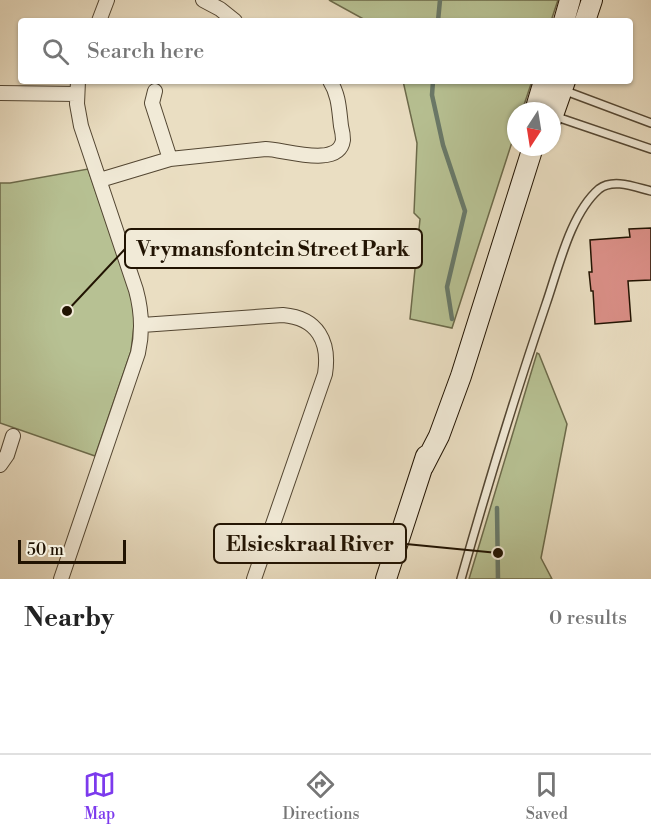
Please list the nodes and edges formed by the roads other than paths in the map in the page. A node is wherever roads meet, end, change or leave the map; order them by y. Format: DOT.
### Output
graph roads {
  1 [pos="107,0"];
  2 [pos="203,0"];
  3 [pos="570,0"];
  4 [pos="592,0"];
  5 [pos="100,18"];
  6 [pos="231,18"];
  7 [pos="565,18"];
  8 [pos="586,18"];
  9 [pos="331,84"];
  10 [pos="544,84"];
  11 [pos="564,86"];
  12 [pos="77,87"];
  13 [pos="155,91"];
  14 [pos="0,93"];
  15 [pos="544,102"];
  16 [pos="553,102"];
  17 [pos="561,120"];
  18 [pos="651,123"];
  19 [pos="651,149"];
  20 [pos="530,156"];
  21 [pos="170,159"];
  22 [pos="100,180"];
  23 [pos="651,191"];
  24 [pos="142,326"];
  25 [pos="13,436"];
  26 [pos="0,465"];
  27 [pos="61,579"];
  28 [pos="254,579"];
  29 [pos="386,579"];
  30 [pos="461,579"];
  1 -- 5 [label="street"];
  2 -- 6 [label="street"];
  3 -- 7 [label="main road"];
  4 -- 8 [label="main road"];
  9 -- 21 [label="street"];
  10 -- 15 [label="main road"];
  11 -- 16 [label="main road"];
  11 -- 18 [label="lane"];
  12 -- 14 [label="street"];
  12 -- 22 [label="street"];
  13 -- 21 [label="street"];
  17 -- 19 [label="lane"];
  20 -- 29 [label="main road"];
  21 -- 22 [label="street"];
  22 -- 24 [label="street"];
  23 -- 30 [label="lane"];
  24 -- 27 [label="street"];
  24 -- 28 [label="street"];
  25 -- 26 [label="street"];
}
